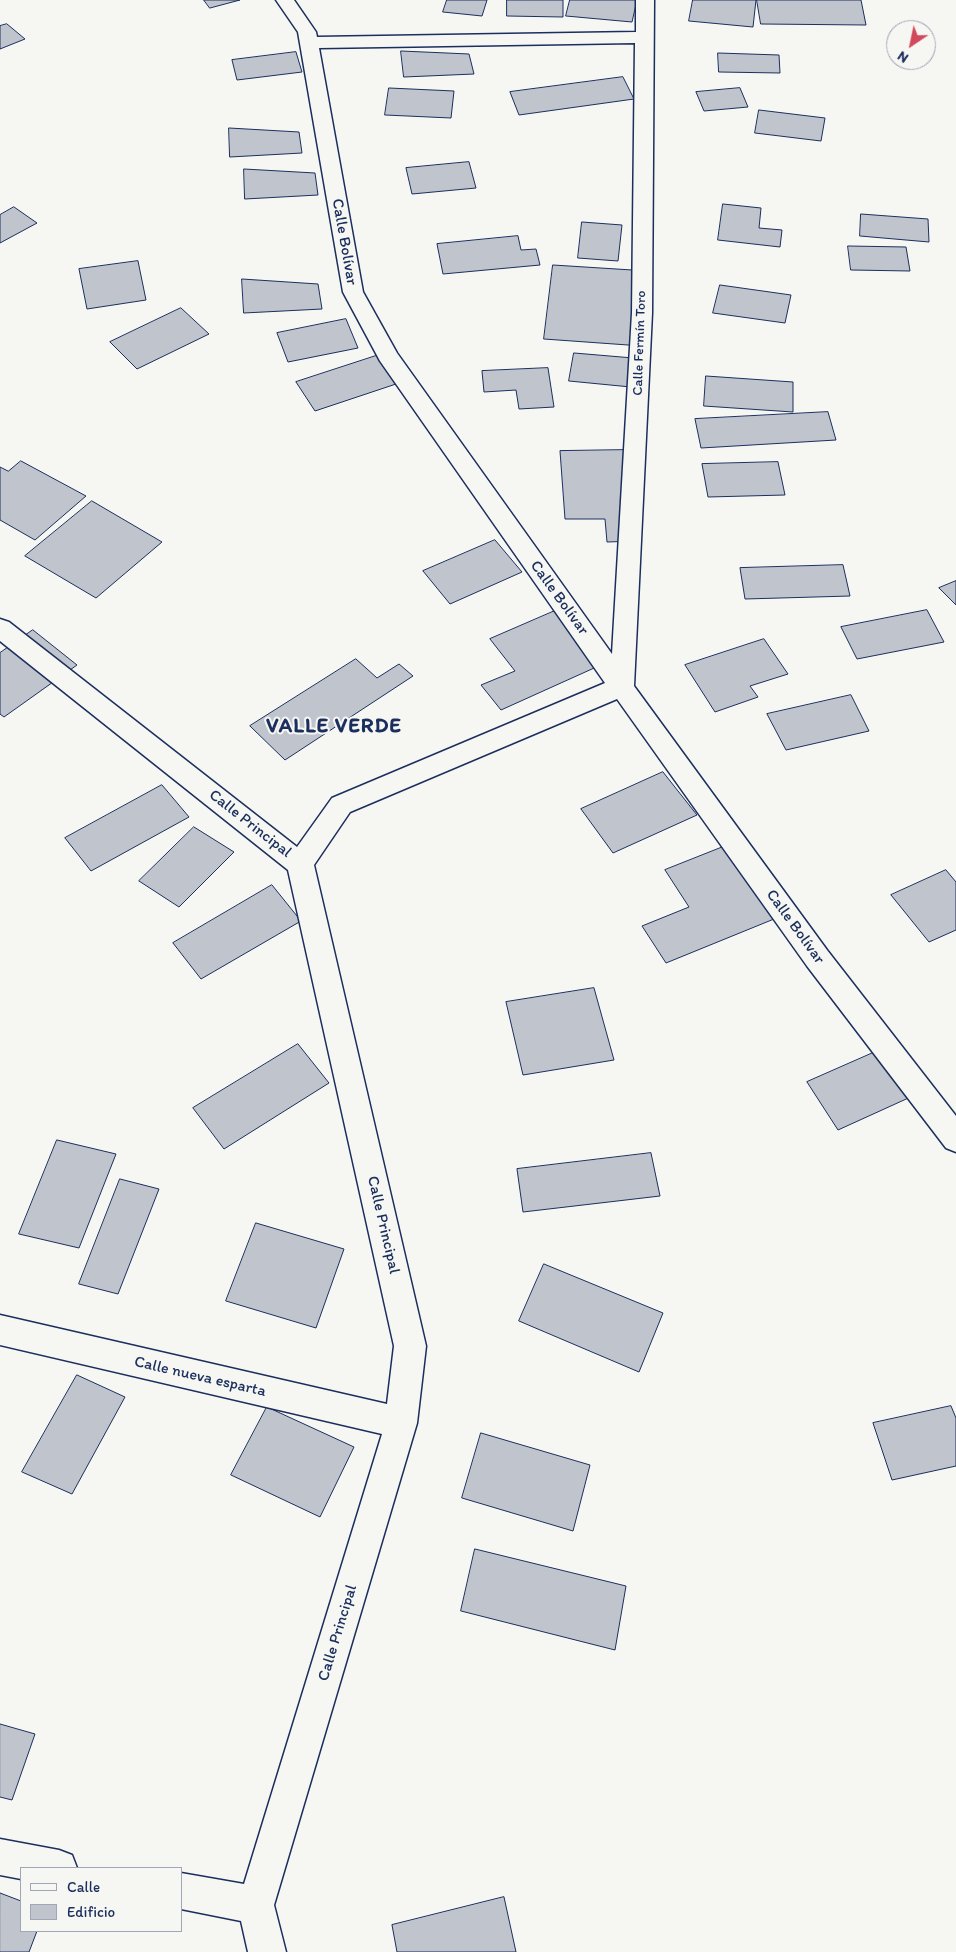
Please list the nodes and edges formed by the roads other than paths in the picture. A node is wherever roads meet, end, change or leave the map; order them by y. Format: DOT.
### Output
graph roads {
  1 [pos="286,0"];
  2 [pos="645,0"];
  3 [pos="644,37"];
  4 [pos="309,43"];
  5 [pos="0,628"];
  6 [pos="622,686"];
  7 [pos="300,864"];
  8 [pos="956,1139"];
  9 [pos="0,1330"];
  10 [pos="401,1423"];
  11 [pos="0,1857"];
  12 [pos="55,1867"];
  13 [pos="182,1891"];
  14 [pos="256,1905"];
  15 [pos="267,1952"];
  1 -- 4 [label="street, Calle Bolívar"];
  2 -- 3 [label="street, Calle Fermín Toro"];
  3 -- 4 [label="street"];
  3 -- 6 [label="street, Calle Fermín Toro"];
  4 -- 6 [label="street, Calle Bolívar"];
  5 -- 7 [label="street, Calle Principal"];
  6 -- 7 [label="street"];
  6 -- 8 [label="street, Calle Bolívar"];
  7 -- 10 [label="street, Calle Principal"];
  9 -- 10 [label="street, Calle nueva esparta"];
  10 -- 14 [label="street, Calle Principal"];
  11 -- 12 [label="street"];
  13 -- 14 [label="street"];
  14 -- 15 [label="street, Calle Principal"];
}
